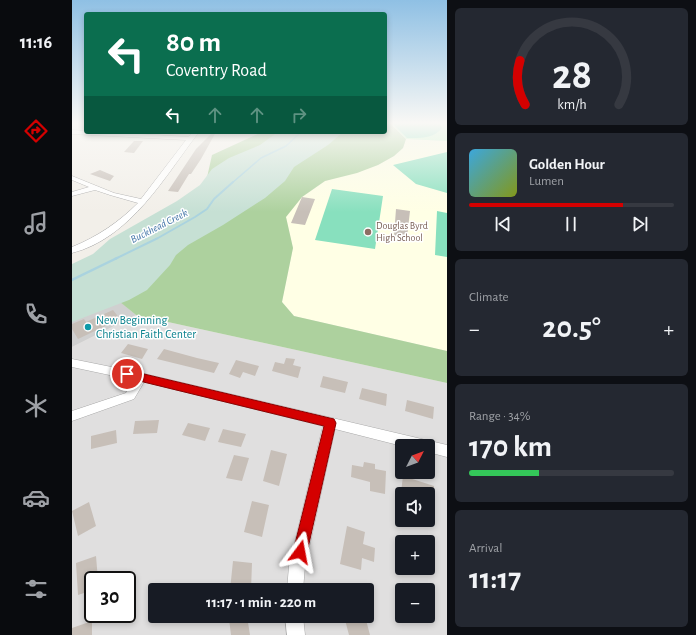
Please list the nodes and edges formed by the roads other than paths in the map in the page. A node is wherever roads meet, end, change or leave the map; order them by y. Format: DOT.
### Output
graph roads {
  1 [pos="179,153"];
  2 [pos="72,178"];
  3 [pos="94,188"];
  4 [pos="72,194"];
  5 [pos="142,202"];
  6 [pos="72,250"];
  7 [pos="72,362"];
  8 [pos="140,377"];
  9 [pos="72,416"];
  10 [pos="330,423"];
  11 [pos="397,439"];
  12 [pos="435,448"];
  13 [pos="447,451"];
  14 [pos="296,583"];
  15 [pos="295,623"];
  16 [pos="296,635"];
  1 -- 5 [label="street"];
  2 -- 3 [label="street"];
  3 -- 4 [label="street"];
  3 -- 5 [label="street"];
  5 -- 6 [label="street"];
  7 -- 8 [label="street"];
  8 -- 9 [label="street"];
  8 -- 10 [label="street"];
  10 -- 11 [label="street"];
  10 -- 14 [label="street"];
  12 -- 13 [label="street"];
  15 -- 16 [label="street"];
}
